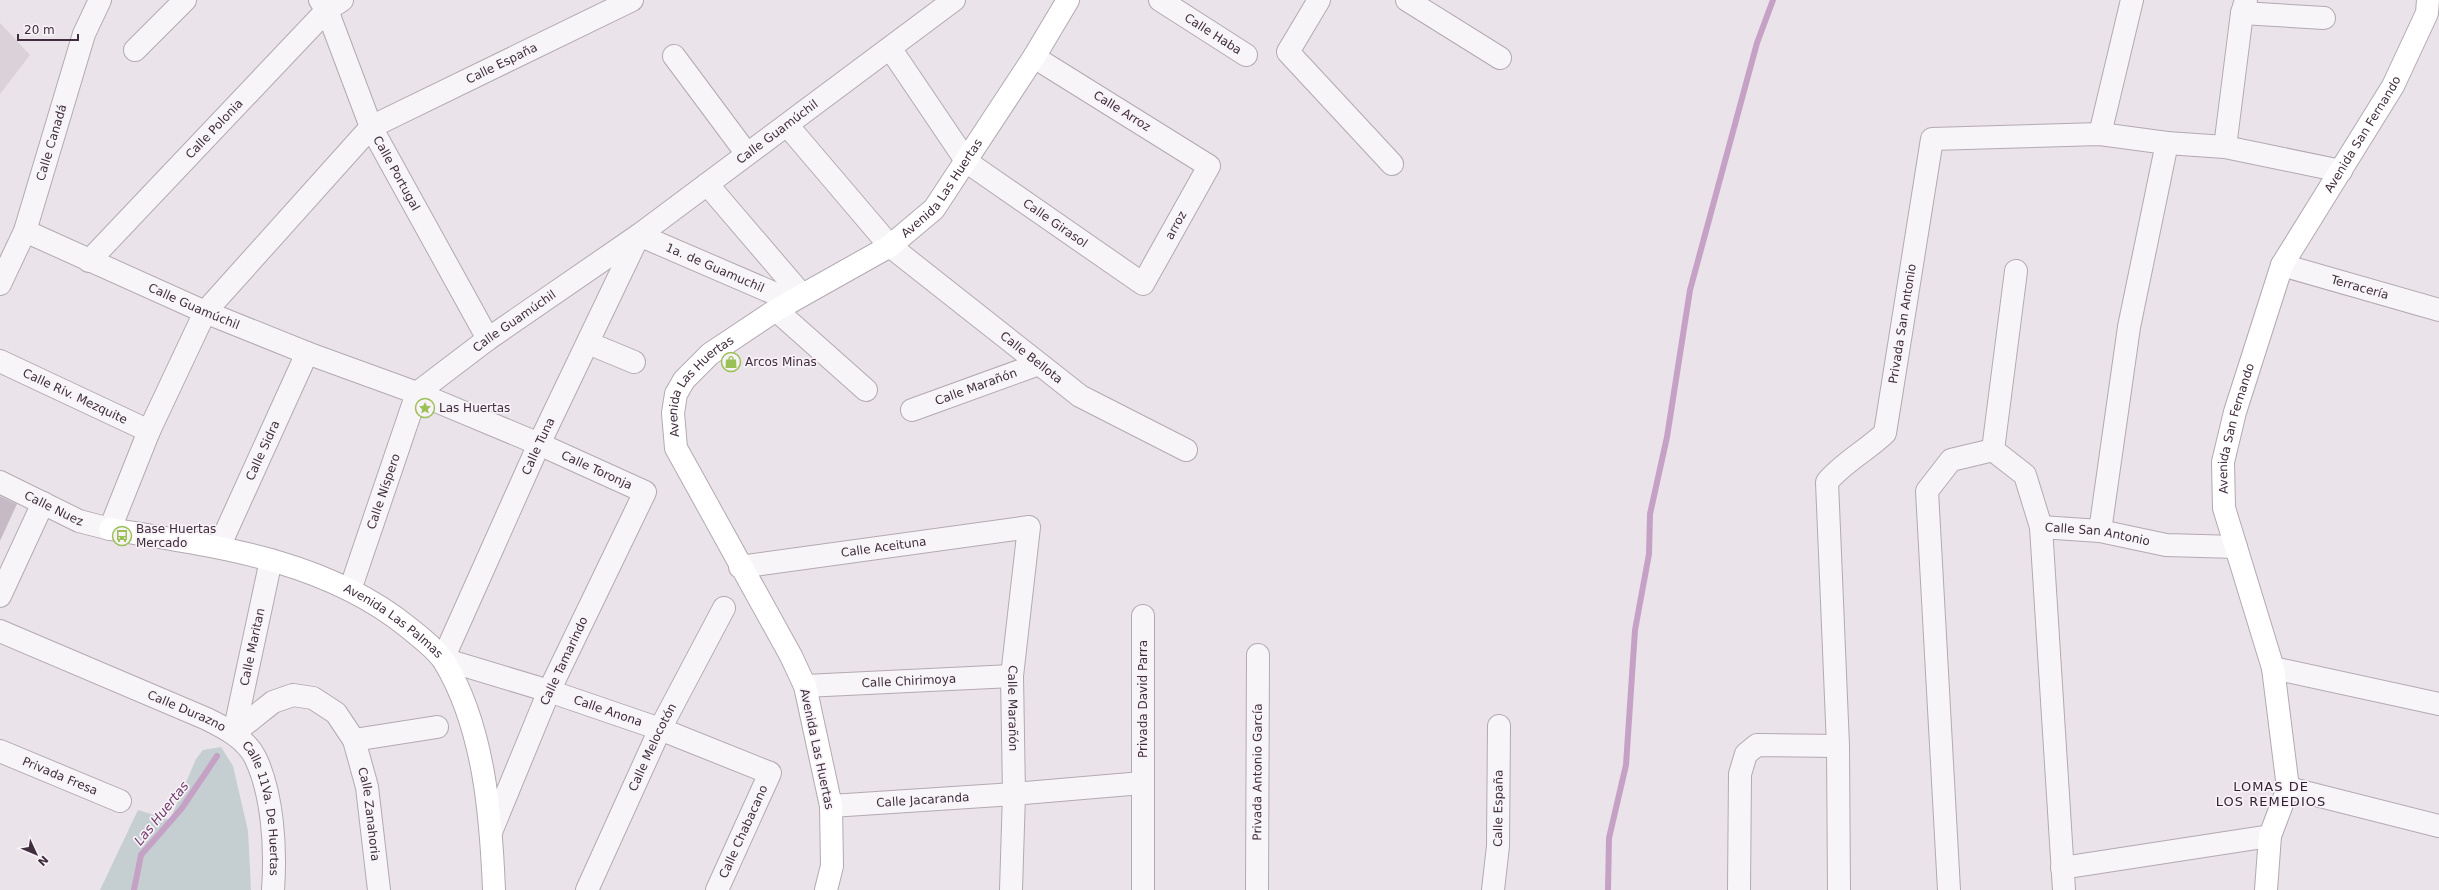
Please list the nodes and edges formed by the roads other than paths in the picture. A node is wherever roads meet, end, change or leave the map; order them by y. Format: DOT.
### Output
graph roads {
  1 [pos="100,0"];
  2 [pos="185,0"];
  3 [pos="632,0"];
  4 [pos="954,0"];
  5 [pos="1068,0"];
  6 [pos="1160,0"];
  7 [pos="1319,0"];
  8 [pos="1407,0"];
  9 [pos="2132,0"];
  10 [pos="2428,0"];
  11 [pos="330,3"];
  12 [pos="2244,7"];
  13 [pos="2324,18"];
  14 [pos="890,48"];
  15 [pos="135,50"];
  16 [pos="1246,55"];
  17 [pos="674,56"];
  18 [pos="1034,57"];
  19 [pos="1500,58"];
  20 [pos="787,125"];
  21 [pos="371,127"];
  22 [pos="2100,134"];
  23 [pos="2167,143"];
  24 [pos="2225,147"];
  25 [pos="747,154"];
  26 [pos="967,162"];
  27 [pos="1392,164"];
  28 [pos="1209,166"];
  29 [pos="2341,171"];
  30 [pos="707,184"];
  31 [pos="25,231"];
  32 [pos="639,235"];
  33 [pos="890,246"];
  34 [pos="89,261"];
  35 [pos="2282,265"];
  36 [pos="2016,271"];
  37 [pos="0,284"];
  38 [pos="1143,284"];
  39 [pos="790,302"];
  40 [pos="2439,310"];
  41 [pos="205,312"];
  42 [pos="488,339"];
  43 [pos="588,343"];
  44 [pos="307,353"];
  45 [pos="0,361"];
  46 [pos="634,362"];
  47 [pos="1039,364"];
  48 [pos="866,390"];
  49 [pos="417,393"];
  50 [pos="912,410"];
  51 [pos="149,431"];
  52 [pos="539,444"];
  53 [pos="1186,450"];
  54 [pos="1993,450"];
  55 [pos="0,482"];
  56 [pos="645,492"];
  57 [pos="43,503"];
  58 [pos="2041,527"];
  59 [pos="1029,528"];
  60 [pos="110,529"];
  61 [pos="2100,531"];
  62 [pos="219,547"];
  63 [pos="2236,547"];
  64 [pos="270,560"];
  65 [pos="740,567"];
  66 [pos="350,590"];
  67 [pos="0,596"];
  68 [pos="724,608"];
  69 [pos="1143,616"];
  70 [pos="0,631"];
  71 [pos="1258,654"];
  72 [pos="443,659"];
  73 [pos="2273,668"];
  74 [pos="1012,676"];
  75 [pos="805,686"];
  76 [pos="549,691"];
  77 [pos="2439,704"];
  78 [pos="1500,726"];
  79 [pos="437,727"];
  80 [pos="660,729"];
  81 [pos="234,733"];
  82 [pos="354,740"];
  83 [pos="1838,746"];
  84 [pos="0,751"];
  85 [pos="770,773"];
  86 [pos="1142,783"];
  87 [pos="2288,788"];
  88 [pos="1014,794"];
  89 [pos="120,801"];
  90 [pos="831,806"];
  91 [pos="2439,826"];
  92 [pos="491,832"];
  93 [pos="2270,836"];
  94 [pos="2062,868"];
  95 [pos="273,890"];
  96 [pos="379,890"];
  97 [pos="494,890"];
  98 [pos="587,890"];
  99 [pos="716,890"];
  100 [pos="826,890"];
  101 [pos="1011,890"];
  102 [pos="1143,890"];
  103 [pos="1257,890"];
  104 [pos="1493,890"];
  105 [pos="1739,890"];
  106 [pos="1839,890"];
  107 [pos="1949,890"];
  108 [pos="2064,890"];
  109 [pos="2266,890"];
  1 -- 31 [label="street, Calle Canadá"];
  2 -- 15 [label="street"];
  3 -- 21 [label="street, Calle España"];
  4 -- 14 [label="street, Calle Guamúchil"];
  5 -- 18 [label="street, Avenida Las Huertas"];
  6 -- 16 [label="street, Calle Haba"];
  7 -- 27 [label="street"];
  8 -- 19 [label="street"];
  9 -- 22 [label="street"];
  10 -- 29 [label="street, Avenida San Fernando"];
  11 -- 21 [label="street, Calle Portugal"];
  11 -- 34 [label="street, Calle Polonia"];
  12 -- 13 [label="street"];
  12 -- 24 [label="street"];
  14 -- 20 [label="street, Calle Guamúchil"];
  14 -- 26 [label="street"];
  17 -- 25 [label="street"];
  18 -- 26 [label="street, Avenida Las Huertas"];
  18 -- 28 [label="street, Calle Arroz"];
  20 -- 25 [label="street, Calle Guamúchil"];
  20 -- 33 [label="street, Calle Bellota"];
  21 -- 41 [label="street"];
  21 -- 42 [label="street, Calle Portugal"];
  22 -- 23 [label="street"];
  22 -- 83 [label="street, Privada San Antonio"];
  23 -- 24 [label="street"];
  23 -- 61 [label="street"];
  24 -- 29 [label="street"];
  25 -- 30 [label="street, Calle Guamúchil"];
  26 -- 33 [label="street, Avenida Las Huertas"];
  26 -- 38 [label="street, Calle Girasol"];
  28 -- 38 [label="street, arroz"];
  29 -- 35 [label="street, Avenida San Fernando"];
  30 -- 32 [label="street, Calle Guamúchil"];
  30 -- 39 [label="street"];
  31 -- 34 [label="street, Calle Guamúchil"];
  31 -- 37 [label="street, Calle Canadá"];
  32 -- 39 [label="street, 1a. de Guamuchil"];
  32 -- 42 [label="street, Calle Guamúchil"];
  32 -- 43 [label="street, Calle Tuna"];
  33 -- 39 [label="street, Avenida Las Huertas"];
  33 -- 47 [label="street, Calle Bellota"];
  34 -- 41 [label="street, Calle Guamúchil"];
  35 -- 40 [label="street, Terracería"];
  35 -- 63 [label="street, Avenida San Fernando"];
  36 -- 54 [label="street"];
  39 -- 48 [label="street"];
  39 -- 65 [label="street, Avenida Las Huertas"];
  41 -- 44 [label="street, Calle Guamúchil"];
  41 -- 51 [label="street"];
  42 -- 49 [label="street, Calle Guamúchil"];
  43 -- 46 [label="street"];
  43 -- 52 [label="street, Calle Tuna"];
  44 -- 49 [label="street, Calle Guamúchil"];
  44 -- 62 [label="street, Calle Sidra"];
  45 -- 51 [label="street, Calle Riv. Mezquite"];
  47 -- 50 [label="street, Calle Marañón"];
  47 -- 53 [label="street, Calle Bellota"];
  49 -- 52 [label="street, Calle Toronja"];
  49 -- 66 [label="street, Calle Níspero"];
  51 -- 60 [label="street"];
  52 -- 56 [label="street, Calle Toronja"];
  52 -- 72 [label="street, Calle Tuna"];
  54 -- 58 [label="street, Calle San Antonio"];
  54 -- 107 [label="street"];
  55 -- 57 [label="street, Calle Nuez"];
  56 -- 76 [label="street, Calle Tamarindo"];
  57 -- 60 [label="street, Calle Nuez"];
  57 -- 67 [label="street"];
  58 -- 61 [label="street, Calle San Antonio"];
  58 -- 94 [label="street"];
  59 -- 65 [label="street, Calle Aceituna"];
  59 -- 74 [label="street, Calle Marañón"];
  60 -- 62 [label="street, Avenida Las Palmas"];
  61 -- 63 [label="street, Calle San Antonio"];
  62 -- 64 [label="street, Avenida Las Palmas"];
  63 -- 73 [label="street, Avenida San Fernando"];
  64 -- 66 [label="street, Avenida Las Palmas"];
  64 -- 81 [label="street, Calle Maritan"];
  65 -- 75 [label="street, Avenida Las Huertas"];
  66 -- 72 [label="street, Avenida Las Palmas"];
  68 -- 80 [label="street, Calle Melocotón"];
  69 -- 86 [label="street, Privada David Parra"];
  70 -- 81 [label="street, Calle Durazno"];
  71 -- 103 [label="street, Privada Antonio García"];
  72 -- 76 [label="street, Calle Anona"];
  72 -- 92 [label="street, Avenida Las Palmas"];
  73 -- 77 [label="street"];
  73 -- 87 [label="street, Avenida San Fernando"];
  74 -- 75 [label="street, Calle Chirimoya"];
  74 -- 88 [label="street, Calle Marañón"];
  75 -- 90 [label="street, Avenida Las Huertas"];
  76 -- 80 [label="street, Calle Anona"];
  76 -- 92 [label="street, Calle Tamarindo"];
  78 -- 104 [label="street, Calle España"];
  79 -- 82 [label="street"];
  80 -- 85 [label="street, Calle Anona"];
  80 -- 98 [label="street, Calle Melocotón"];
  81 -- 82 [label="street, Calle Durazno"];
  81 -- 95 [label="street, Calle 11Va. De Huertas"];
  82 -- 96 [label="street, Calle Zanahoria"];
  83 -- 105 [label="street"];
  83 -- 106 [label="street"];
  84 -- 89 [label="street, Privada Fresa"];
  85 -- 99 [label="street, Calle Chabacano"];
  86 -- 88 [label="street, Calle Jacaranda"];
  86 -- 102 [label="street, Privada David Parra"];
  87 -- 91 [label="street"];
  87 -- 93 [label="street, Avenida San Fernando"];
  88 -- 90 [label="street, Calle Jacaranda"];
  88 -- 101 [label="street, Calle Marañón"];
  90 -- 100 [label="street, Avenida Las Huertas"];
  92 -- 97 [label="street, Avenida Las Palmas"];
  93 -- 94 [label="street"];
  93 -- 109 [label="street, Avenida San Fernando"];
  94 -- 108 [label="street"];
}
